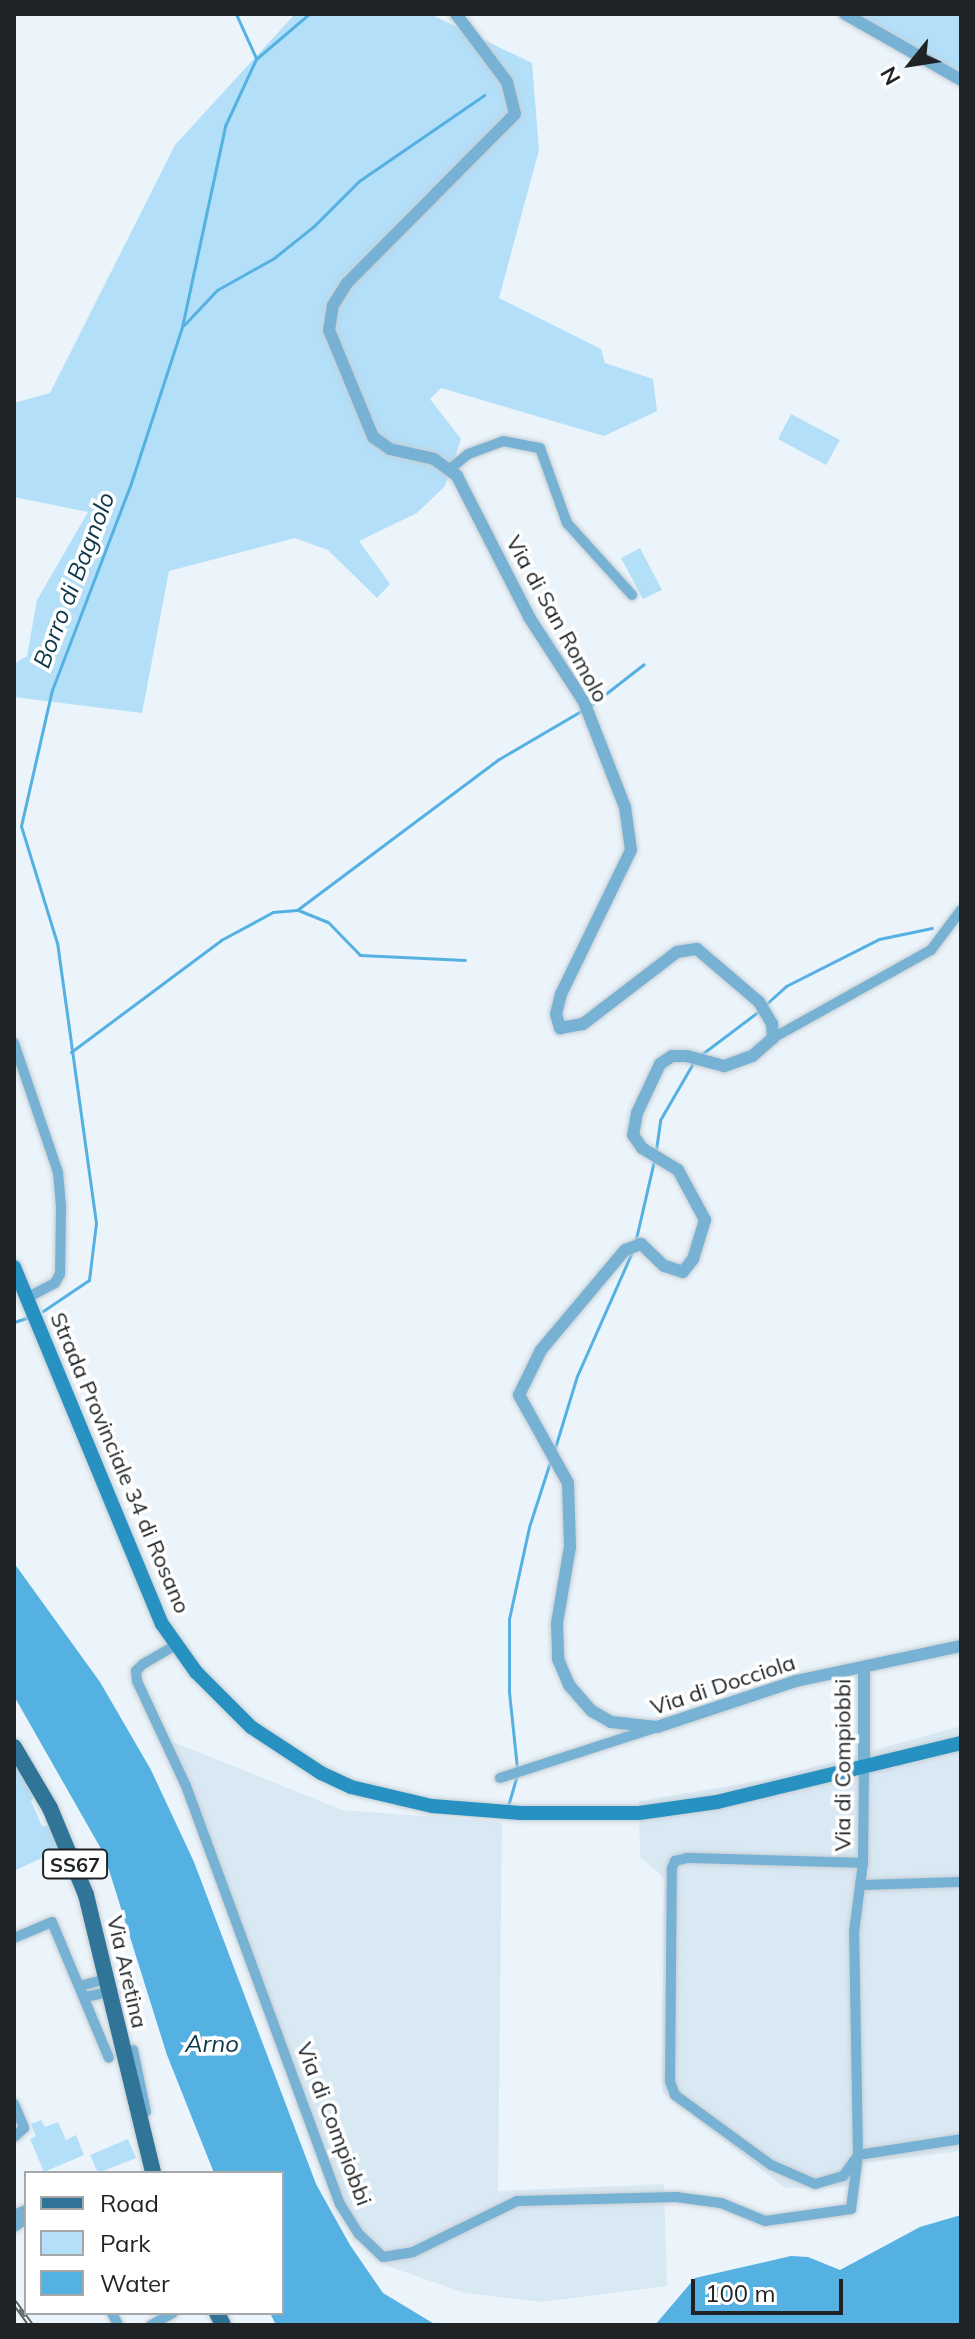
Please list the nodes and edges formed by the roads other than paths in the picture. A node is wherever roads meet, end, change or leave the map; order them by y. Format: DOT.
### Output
graph roads {
  1 [pos="456,14"];
  2 [pos="845,14"];
  3 [pos="961,80"];
  4 [pos="451,468"];
  5 [pos="632,595"];
  6 [pos="961,910"];
  7 [pos="773,1038"];
  8 [pos="14,1043"];
  9 [pos="14,1267"];
  10 [pos="27,1298"];
  11 [pos="176,1645"];
  12 [pos="961,1646"];
  13 [pos="864,1668"];
  14 [pos="657,1727"];
  15 [pos="961,1743"];
  16 [pos="14,1747"];
  17 [pos="864,1768"];
  18 [pos="500,1778"];
  19 [pos="863,1863"];
  20 [pos="961,1882"];
  21 [pos="860,1885"];
  22 [pos="14,1938"];
  23 [pos="80,1986"];
  24 [pos="108,1986"];
  25 [pos="85,1997"];
  26 [pos="133,2050"];
  27 [pos="109,2058"];
  28 [pos="14,2104"];
  29 [pos="16,2137"];
  30 [pos="961,2139"];
  31 [pos="858,2155"];
  32 [pos="153,2171"];
  33 [pos="159,2171"];
  34 [pos="169,2315"];
  35 [pos="151,2325"];
  1 -- 4 [label="street"];
  2 -- 3 [label="street"];
  4 -- 5 [label="street"];
  4 -- 7 [label="street, Via di San Romolo"];
  6 -- 7 [label="street"];
  7 -- 14 [label="street"];
  8 -- 10 [label="street"];
  9 -- 10 [label="main road, Strada Provinciale 34 di Rosano"];
  10 -- 11 [label="main road, Strada Provinciale 34 di Rosano"];
  11 -- 17 [label="main road, Strada Provinciale 34 di Rosano"];
  11 -- 31 [label="street, Via di Compiobbi"];
  12 -- 13 [label="street, Via di Docciola"];
  13 -- 14 [label="street, Via di Docciola"];
  13 -- 17 [label="street, Via di Compiobbi"];
  14 -- 18 [label="street, Via di Docciola"];
  15 -- 17 [label="main road, Strada Provinciale 34 di Rosano"];
  16 -- 24 [label="main road, Via Aretina / SS67"];
  17 -- 19 [label="street, Via di Compiobbi"];
  19 -- 21 [label="street, Via di Compiobbi"];
  19 -- 31 [label="street, Via di Compiobbi"];
  20 -- 21 [label="street"];
  21 -- 31 [label="street, Via di Compiobbi"];
  22 -- 23 [label="street"];
  23 -- 24 [label="street"];
  23 -- 25 [label="street"];
  24 -- 25 [label="street"];
  24 -- 32 [label="main road, Via Aretina / SS67"];
  25 -- 27 [label="street"];
  26 -- 33 [label="street, Via Aretina"];
  28 -- 29 [label="street"];
  30 -- 31 [label="street"];
  34 -- 35 [label="street"];
}
